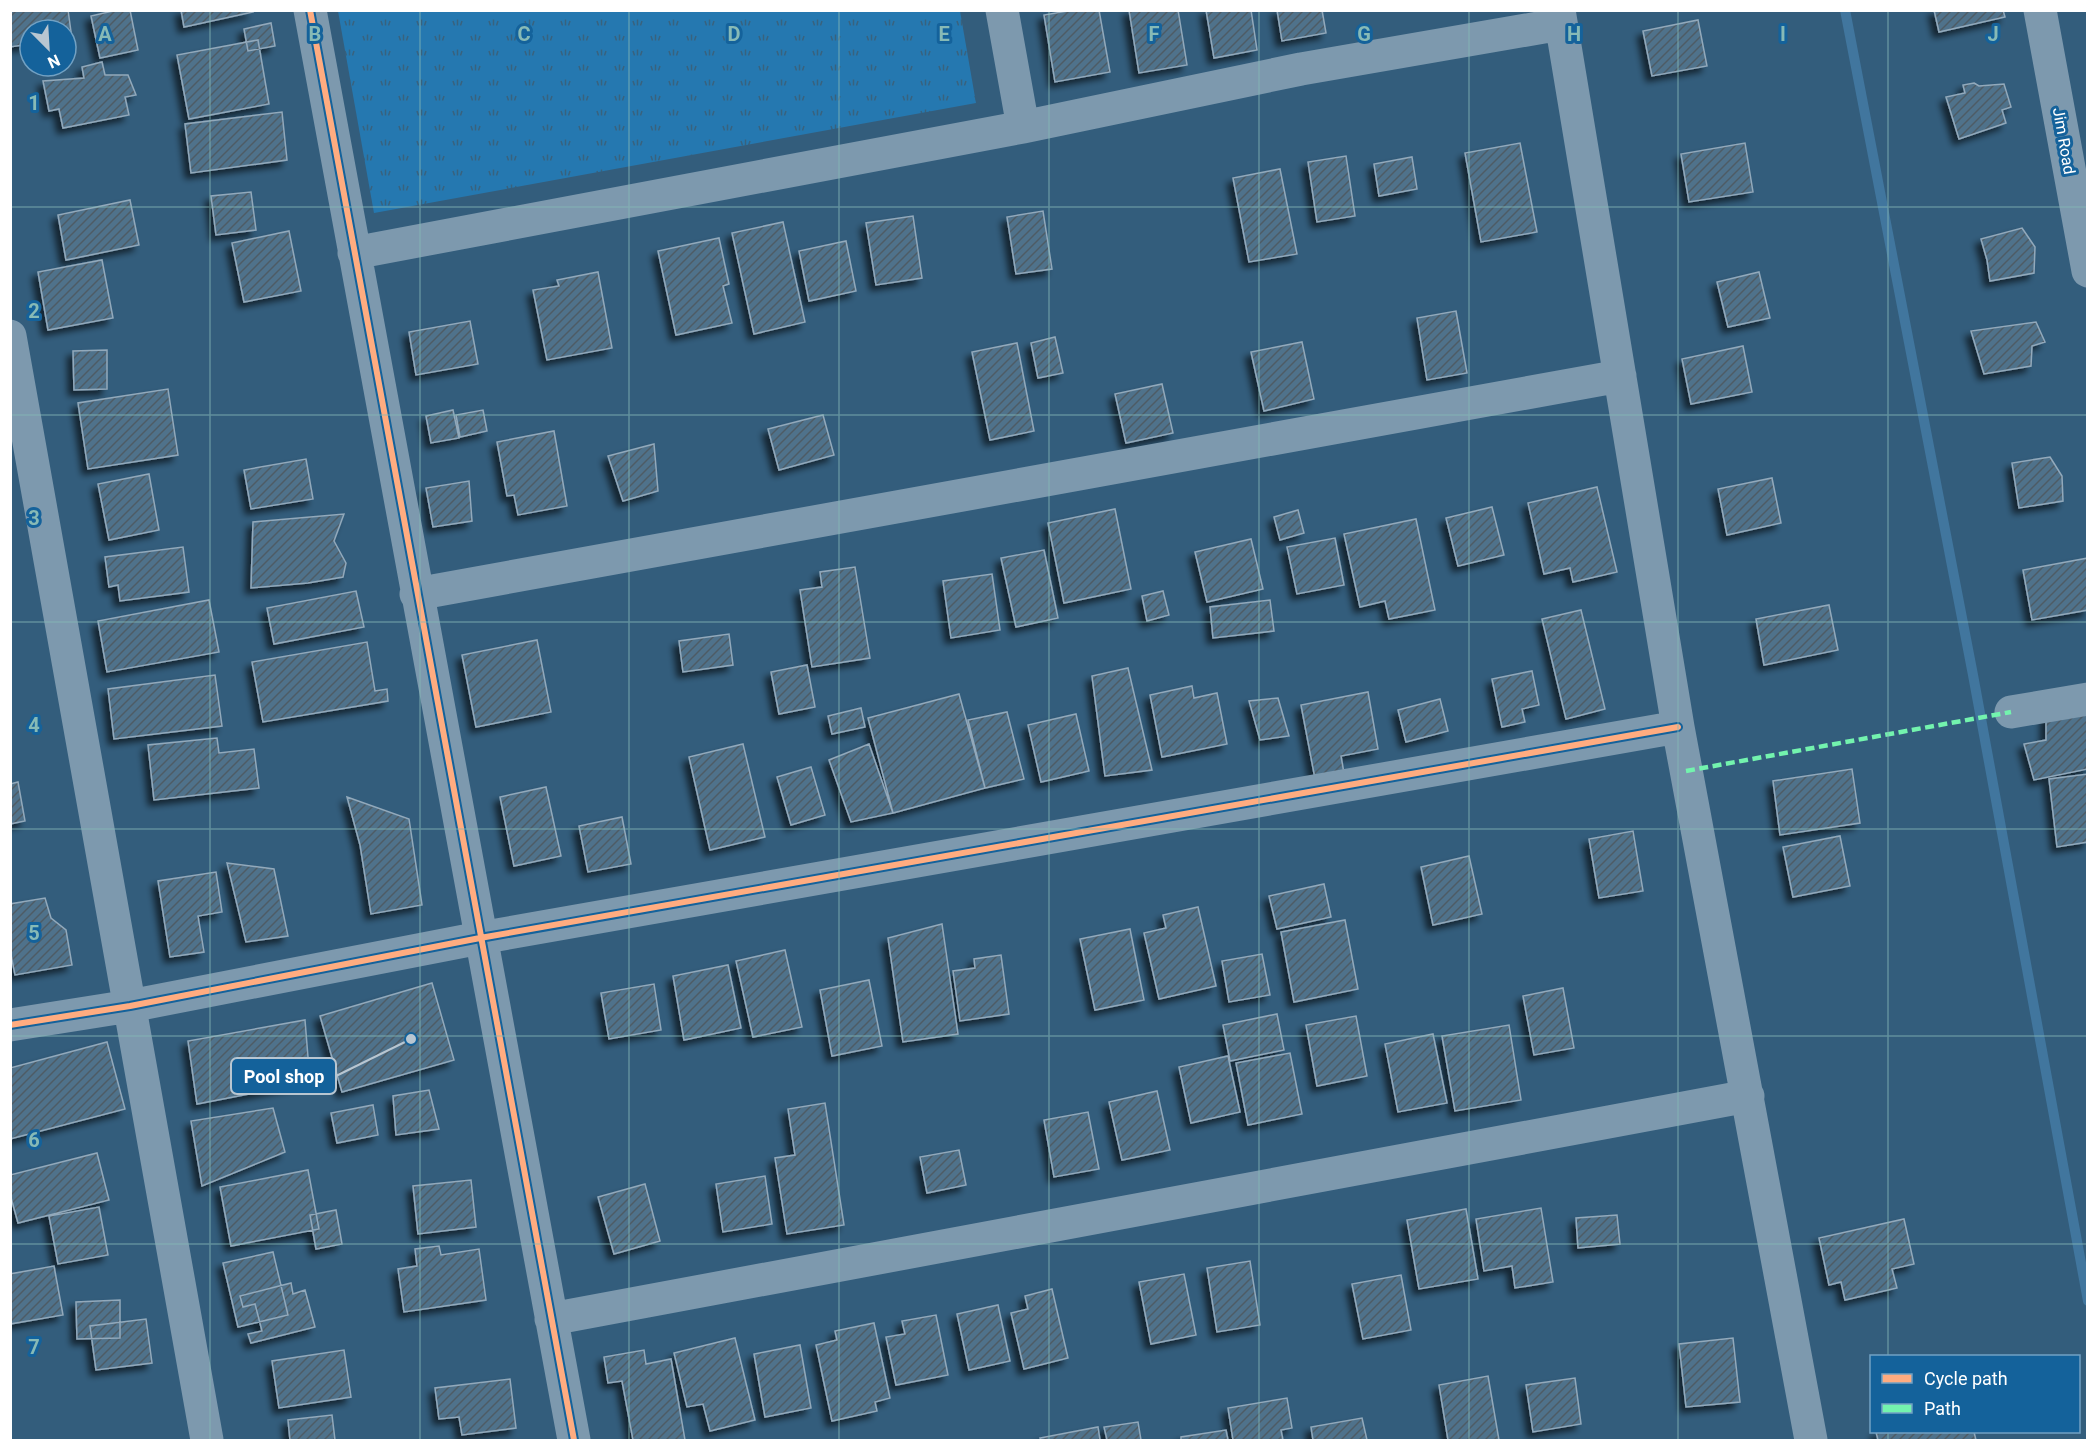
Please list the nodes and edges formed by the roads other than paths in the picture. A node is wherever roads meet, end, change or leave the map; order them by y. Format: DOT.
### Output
graph roads {
  1 [pos="310,10"];
  2 [pos="1002,10"];
  3 [pos="2040,10"];
  4 [pos="1560,17"];
  5 [pos="1023,127"];
  6 [pos="354,253"];
  7 [pos="2088,271"];
  8 [pos="10,336"];
  9 [pos="1620,376"];
  10 [pos="416,594"];
  11 [pos="2088,699"];
  12 [pos="2011,712"];
  13 [pos="1678,728"];
  14 [pos="480,938"];
  15 [pos="130,1006"];
  16 [pos="10,1025"];
  17 [pos="1748,1096"];
  18 [pos="551,1319"];
  19 [pos="207,1440"];
  20 [pos="574,1440"];
  21 [pos="1811,1440"];
  1 -- 6 [label="street"];
  2 -- 5 [label="street"];
  3 -- 7 [label="street, Jim Road"];
  4 -- 5 [label="street"];
  4 -- 9 [label="street"];
  5 -- 6 [label="street"];
  6 -- 10 [label="street"];
  8 -- 15 [label="street"];
  9 -- 10 [label="street"];
  9 -- 13 [label="street"];
  10 -- 14 [label="street"];
  11 -- 12 [label="street"];
  13 -- 14 [label="street"];
  13 -- 17 [label="street"];
  14 -- 15 [label="street"];
  14 -- 18 [label="street"];
  15 -- 16 [label="street"];
  15 -- 19 [label="street"];
  17 -- 18 [label="street"];
  17 -- 21 [label="street"];
  18 -- 20 [label="street"];
}
